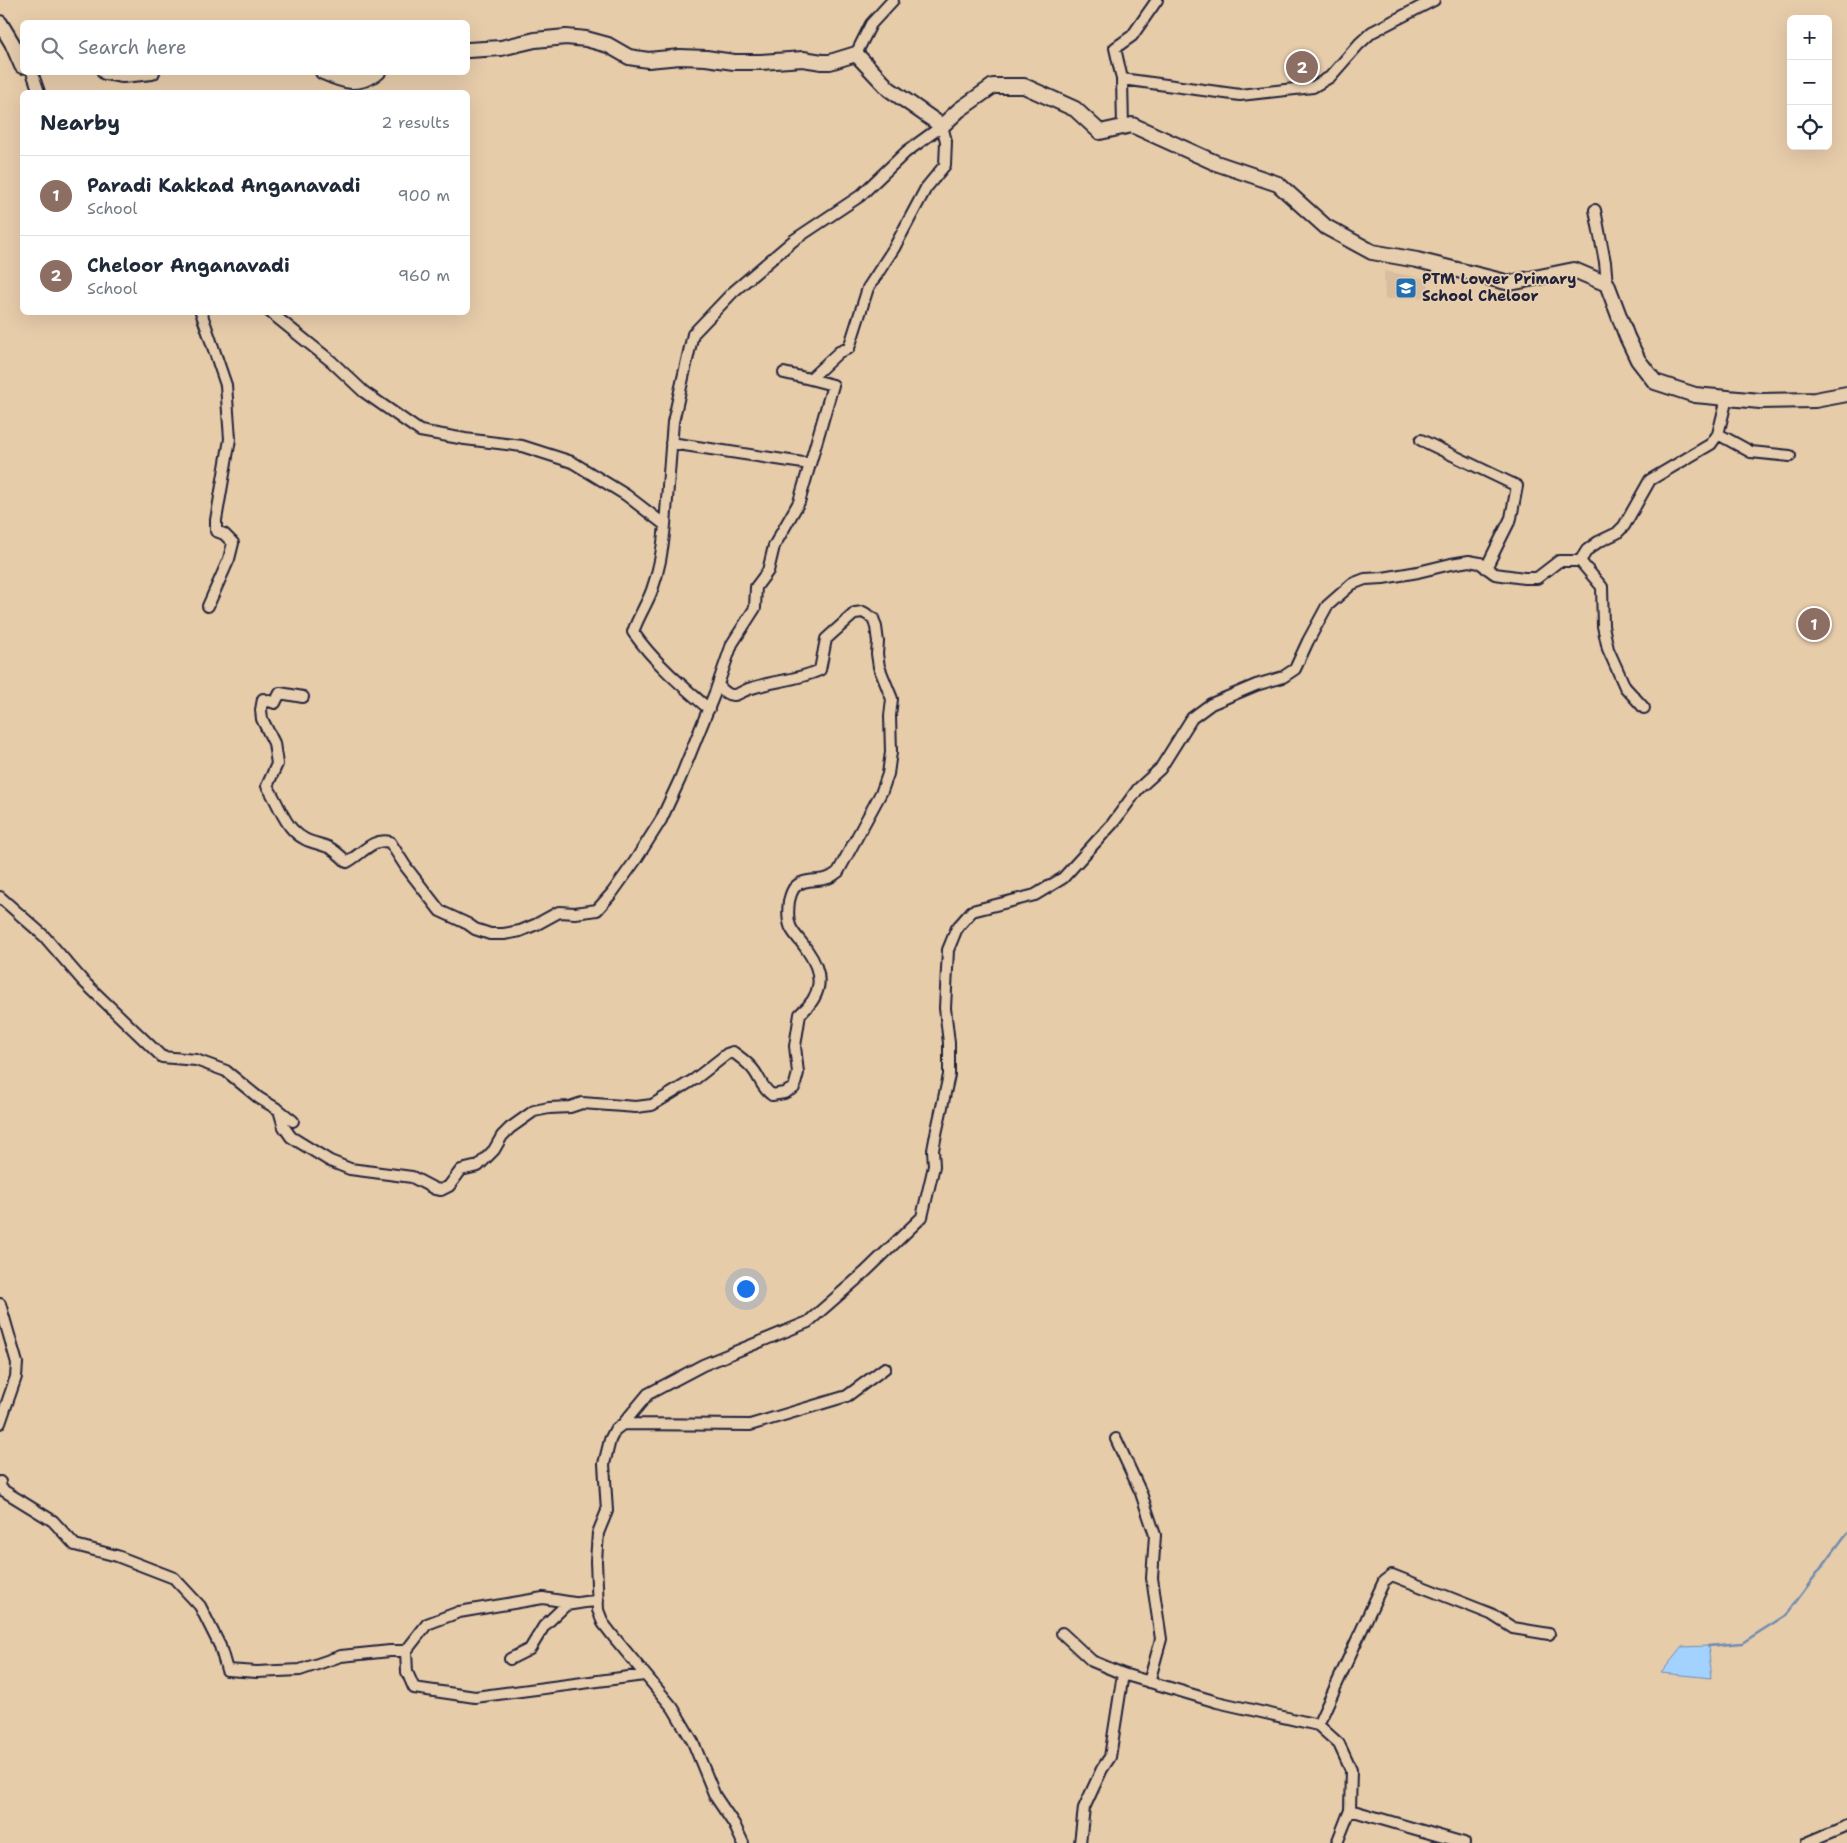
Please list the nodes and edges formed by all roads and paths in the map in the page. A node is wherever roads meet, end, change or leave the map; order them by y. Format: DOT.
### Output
graph roads {
  1 [pos="893,0"];
  2 [pos="1157,0"];
  3 [pos="1434,0"];
  4 [pos="0,24"];
  5 [pos="470,50"];
  6 [pos="856,54"];
  7 [pos="20,61"];
  8 [pos="33,75"];
  9 [pos="331,75"];
  10 [pos="374,75"];
  11 [pos="1122,79"];
  12 [pos="38,90"];
  13 [pos="942,126"];
  14 [pos="1123,127"];
  15 [pos="1595,210"];
  16 [pos="1607,284"];
  17 [pos="202,315"];
  18 [pos="274,315"];
  19 [pos="784,373"];
  20 [pos="810,379"];
  21 [pos="1847,394"];
  22 [pos="1727,398"];
  23 [pos="1718,434"];
  24 [pos="1421,440"];
  25 [pos="671,443"];
  26 [pos="1790,456"];
  27 [pos="810,464"];
  28 [pos="665,525"];
  29 [pos="1580,561"];
  30 [pos="1486,568"];
  31 [pos="208,606"];
  32 [pos="718,685"];
  33 [pos="303,698"];
  34 [pos="1644,708"];
  35 [pos="709,709"];
  36 [pos="0,897"];
  37 [pos="279,1110"];
  38 [pos="293,1121"];
  39 [pos="0,1304"];
  40 [pos="885,1368"];
  41 [pos="0,1423"];
  42 [pos="623,1424"];
  43 [pos="1116,1438"];
  44 [pos="0,1487"];
  45 [pos="598,1601"];
  46 [pos="574,1604"];
  47 [pos="1062,1633"];
  48 [pos="1549,1634"];
  49 [pos="406,1651"];
  50 [pos="510,1659"];
  51 [pos="1123,1674"];
  52 [pos="644,1675"];
  53 [pos="1150,1682"];
  54 [pos="1318,1725"];
  55 [pos="1350,1810"];
  56 [pos="1847,1826"];
  57 [pos="744,1843"];
  58 [pos="1080,1843"];
  59 [pos="1336,1843"];
  60 [pos="1464,1843"];
  61 [pos="1807,1843"];
  1 -- 6 [label="street"];
  2 -- 11 [label="street"];
  3 -- 11 [label="street"];
  4 -- 7 [label="main road"];
  5 -- 6 [label="main road"];
  6 -- 13 [label="main road"];
  8 -- 12 [label="street"];
  9 -- 10 [label="main road"];
  11 -- 14 [label="street"];
  13 -- 14 [label="main road"];
  13 -- 20 [label="street"];
  13 -- 25 [label="street"];
  14 -- 16 [label="main road"];
  15 -- 16 [label="street"];
  16 -- 22 [label="main road"];
  17 -- 31 [label="street"];
  18 -- 28 [label="street"];
  19 -- 20 [label="street"];
  20 -- 27 [label="street"];
  21 -- 22 [label="main road"];
  22 -- 23 [label="street"];
  23 -- 26 [label="street"];
  23 -- 29 [label="street"];
  24 -- 30 [label="street"];
  25 -- 27 [label="street"];
  25 -- 28 [label="street"];
  27 -- 32 [label="street"];
  28 -- 35 [label="street"];
  29 -- 30 [label="street"];
  29 -- 34 [label="street"];
  30 -- 42 [label="street"];
  32 -- 35 [label="street"];
  32 -- 37 [label="street"];
  33 -- 35 [label="street"];
  36 -- 37 [label="street"];
  37 -- 38 [label="street"];
  39 -- 41 [label="street"];
  40 -- 42 [label="street"];
  42 -- 45 [label="street"];
  43 -- 53 [label="street"];
  44 -- 49 [label="street"];
  45 -- 46 [label="street"];
  45 -- 52 [label="street"];
  46 -- 49 [label="street"];
  46 -- 50 [label="street"];
  47 -- 51 [label="street"];
  48 -- 54 [label="street"];
  49 -- 52 [label="street"];
  51 -- 53 [label="street"];
  51 -- 58 [label="street"];
  52 -- 57 [label="street"];
  53 -- 54 [label="street"];
  54 -- 55 [label="street"];
  55 -- 59 [label="street"];
  55 -- 60 [label="street"];
  56 -- 61 [label="street"];
}
